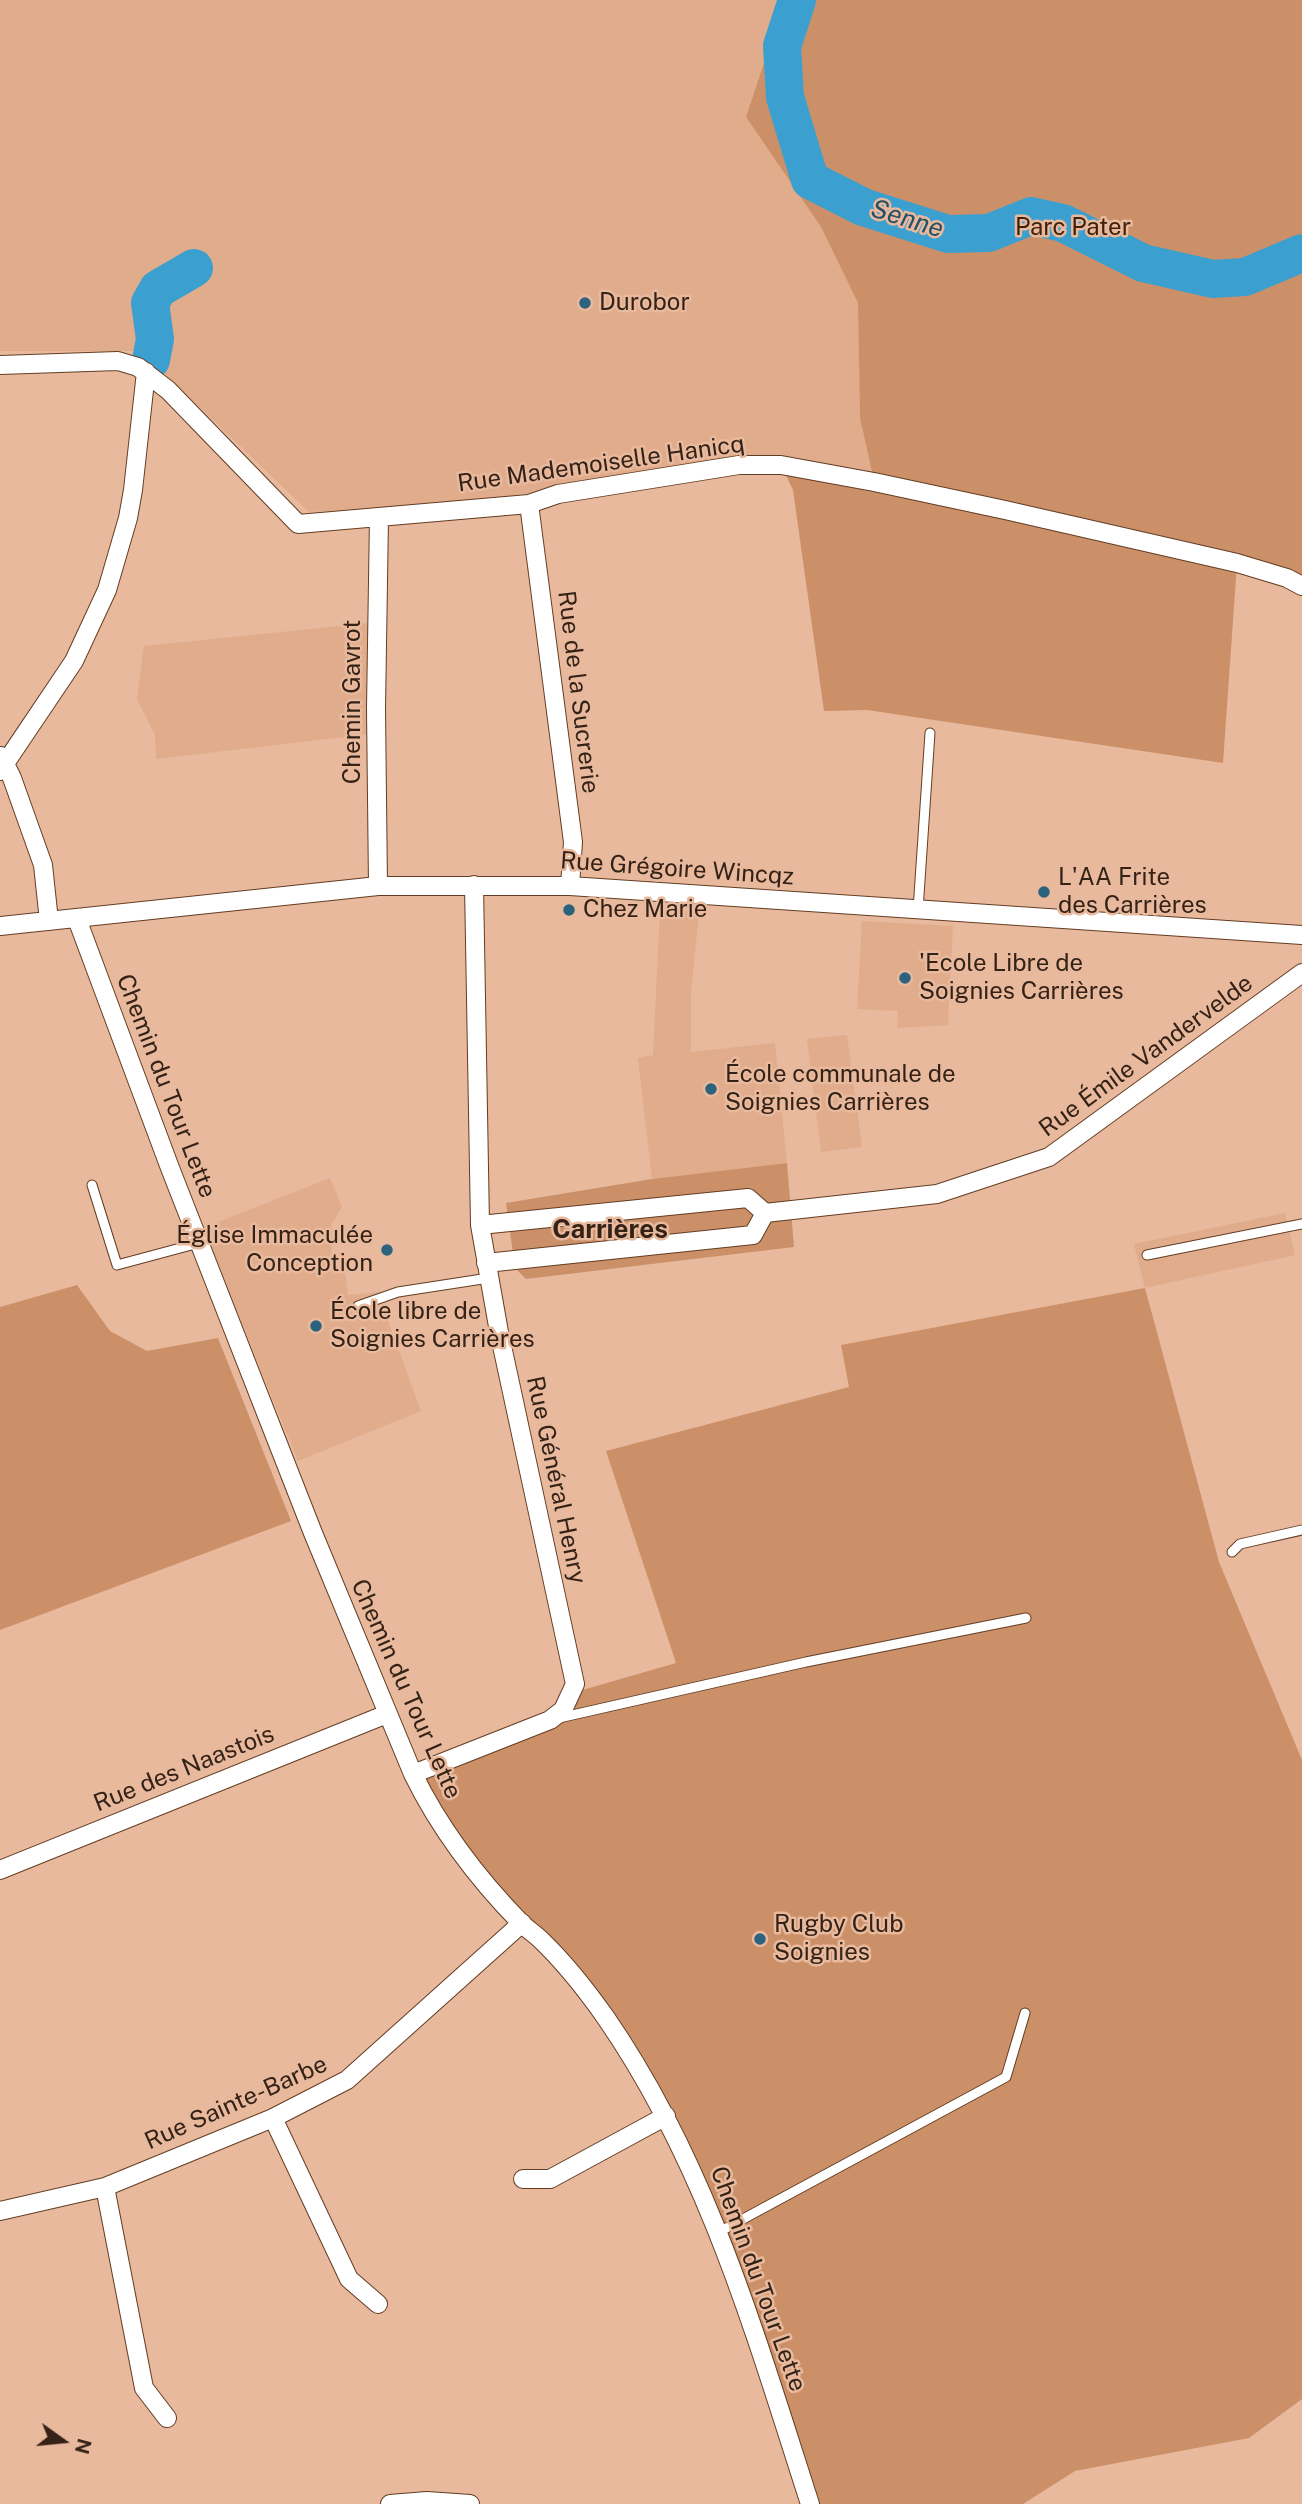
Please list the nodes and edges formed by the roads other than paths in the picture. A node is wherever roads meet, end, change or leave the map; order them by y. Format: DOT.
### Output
graph roads {
  1 [pos="0,365"];
  2 [pos="146,372"];
  3 [pos="529,503"];
  4 [pos="379,517"];
  5 [pos="1302,586"];
  6 [pos="930,733"];
  7 [pos="2,763"];
  8 [pos="474,885"];
  9 [pos="378,886"];
  10 [pos="570,886"];
  11 [pos="918,910"];
  12 [pos="77,919"];
  13 [pos="49,921"];
  14 [pos="0,926"];
  15 [pos="1302,935"];
  16 [pos="1302,973"];
  17 [pos="92,1185"];
  18 [pos="765,1213"];
  19 [pos="1302,1224"];
  20 [pos="480,1225"];
  21 [pos="199,1243"];
  22 [pos="1147,1255"];
  23 [pos="487,1271"];
  24 [pos="358,1306"];
  25 [pos="1302,1530"];
  26 [pos="1232,1552"];
  27 [pos="1026,1618"];
  28 [pos="387,1714"];
  29 [pos="550,1720"];
  30 [pos="413,1774"];
  31 [pos="0,1870"];
  32 [pos="522,1923"];
  33 [pos="1025,2012"];
  34 [pos="666,2116"];
  35 [pos="273,2118"];
  36 [pos="523,2179"];
  37 [pos="105,2187"];
  38 [pos="0,2211"];
  39 [pos="719,2232"];
  40 [pos="378,2304"];
  41 [pos="167,2418"];
  42 [pos="390,2504"];
  43 [pos="470,2504"];
  44 [pos="810,2504"];
  1 -- 2 [label="street, Rue Mademoiselle Hanicq"];
  2 -- 4 [label="street, Rue Mademoiselle Hanicq"];
  2 -- 7 [label="street"];
  3 -- 4 [label="street, Rue Mademoiselle Hanicq"];
  3 -- 5 [label="street, Rue Mademoiselle Hanicq"];
  3 -- 10 [label="street, Rue de la Sucrerie"];
  4 -- 9 [label="street, Chemin Gavrot"];
  6 -- 11 [label="lane"];
  7 -- 13 [label="street"];
  8 -- 9 [label="street, Rue Grégoire Wincqz"];
  8 -- 10 [label="street, Rue Grégoire Wincqz"];
  8 -- 20 [label="street, Rue Général Henry"];
  9 -- 12 [label="street, Rue Grégoire Wincqz"];
  10 -- 11 [label="street, Rue Grégoire Wincqz"];
  11 -- 15 [label="street, Rue Grégoire Wincqz"];
  12 -- 13 [label="street, Rue Grégoire Wincqz"];
  12 -- 21 [label="street, Chemin du Tour Lette"];
  13 -- 14 [label="street, Rue Grégoire Wincqz"];
  16 -- 18 [label="street, Rue Émile Vandervelde"];
  17 -- 21 [label="lane"];
  18 -- 20 [label="street"];
  18 -- 23 [label="street"];
  19 -- 22 [label="lane"];
  20 -- 23 [label="street, Rue Général Henry"];
  21 -- 28 [label="street, Chemin du Tour Lette"];
  23 -- 24 [label="lane"];
  23 -- 29 [label="street, Rue Général Henry"];
  25 -- 26 [label="lane"];
  27 -- 29 [label="lane"];
  28 -- 30 [label="street, Chemin du Tour Lette"];
  28 -- 31 [label="street, Rue des Naastois"];
  29 -- 30 [label="street"];
  30 -- 32 [label="street, Chemin du Tour Lette"];
  32 -- 34 [label="street, Chemin du Tour Lette"];
  32 -- 35 [label="street, Rue Sainte-Barbe"];
  33 -- 39 [label="lane"];
  34 -- 36 [label="street"];
  34 -- 39 [label="street, Chemin du Tour Lette"];
  35 -- 37 [label="street, Rue Sainte-Barbe"];
  35 -- 40 [label="street"];
  37 -- 38 [label="street, Rue Sainte-Barbe"];
  37 -- 41 [label="street"];
  39 -- 44 [label="street, Chemin du Tour Lette"];
  42 -- 43 [label="street"];
}
